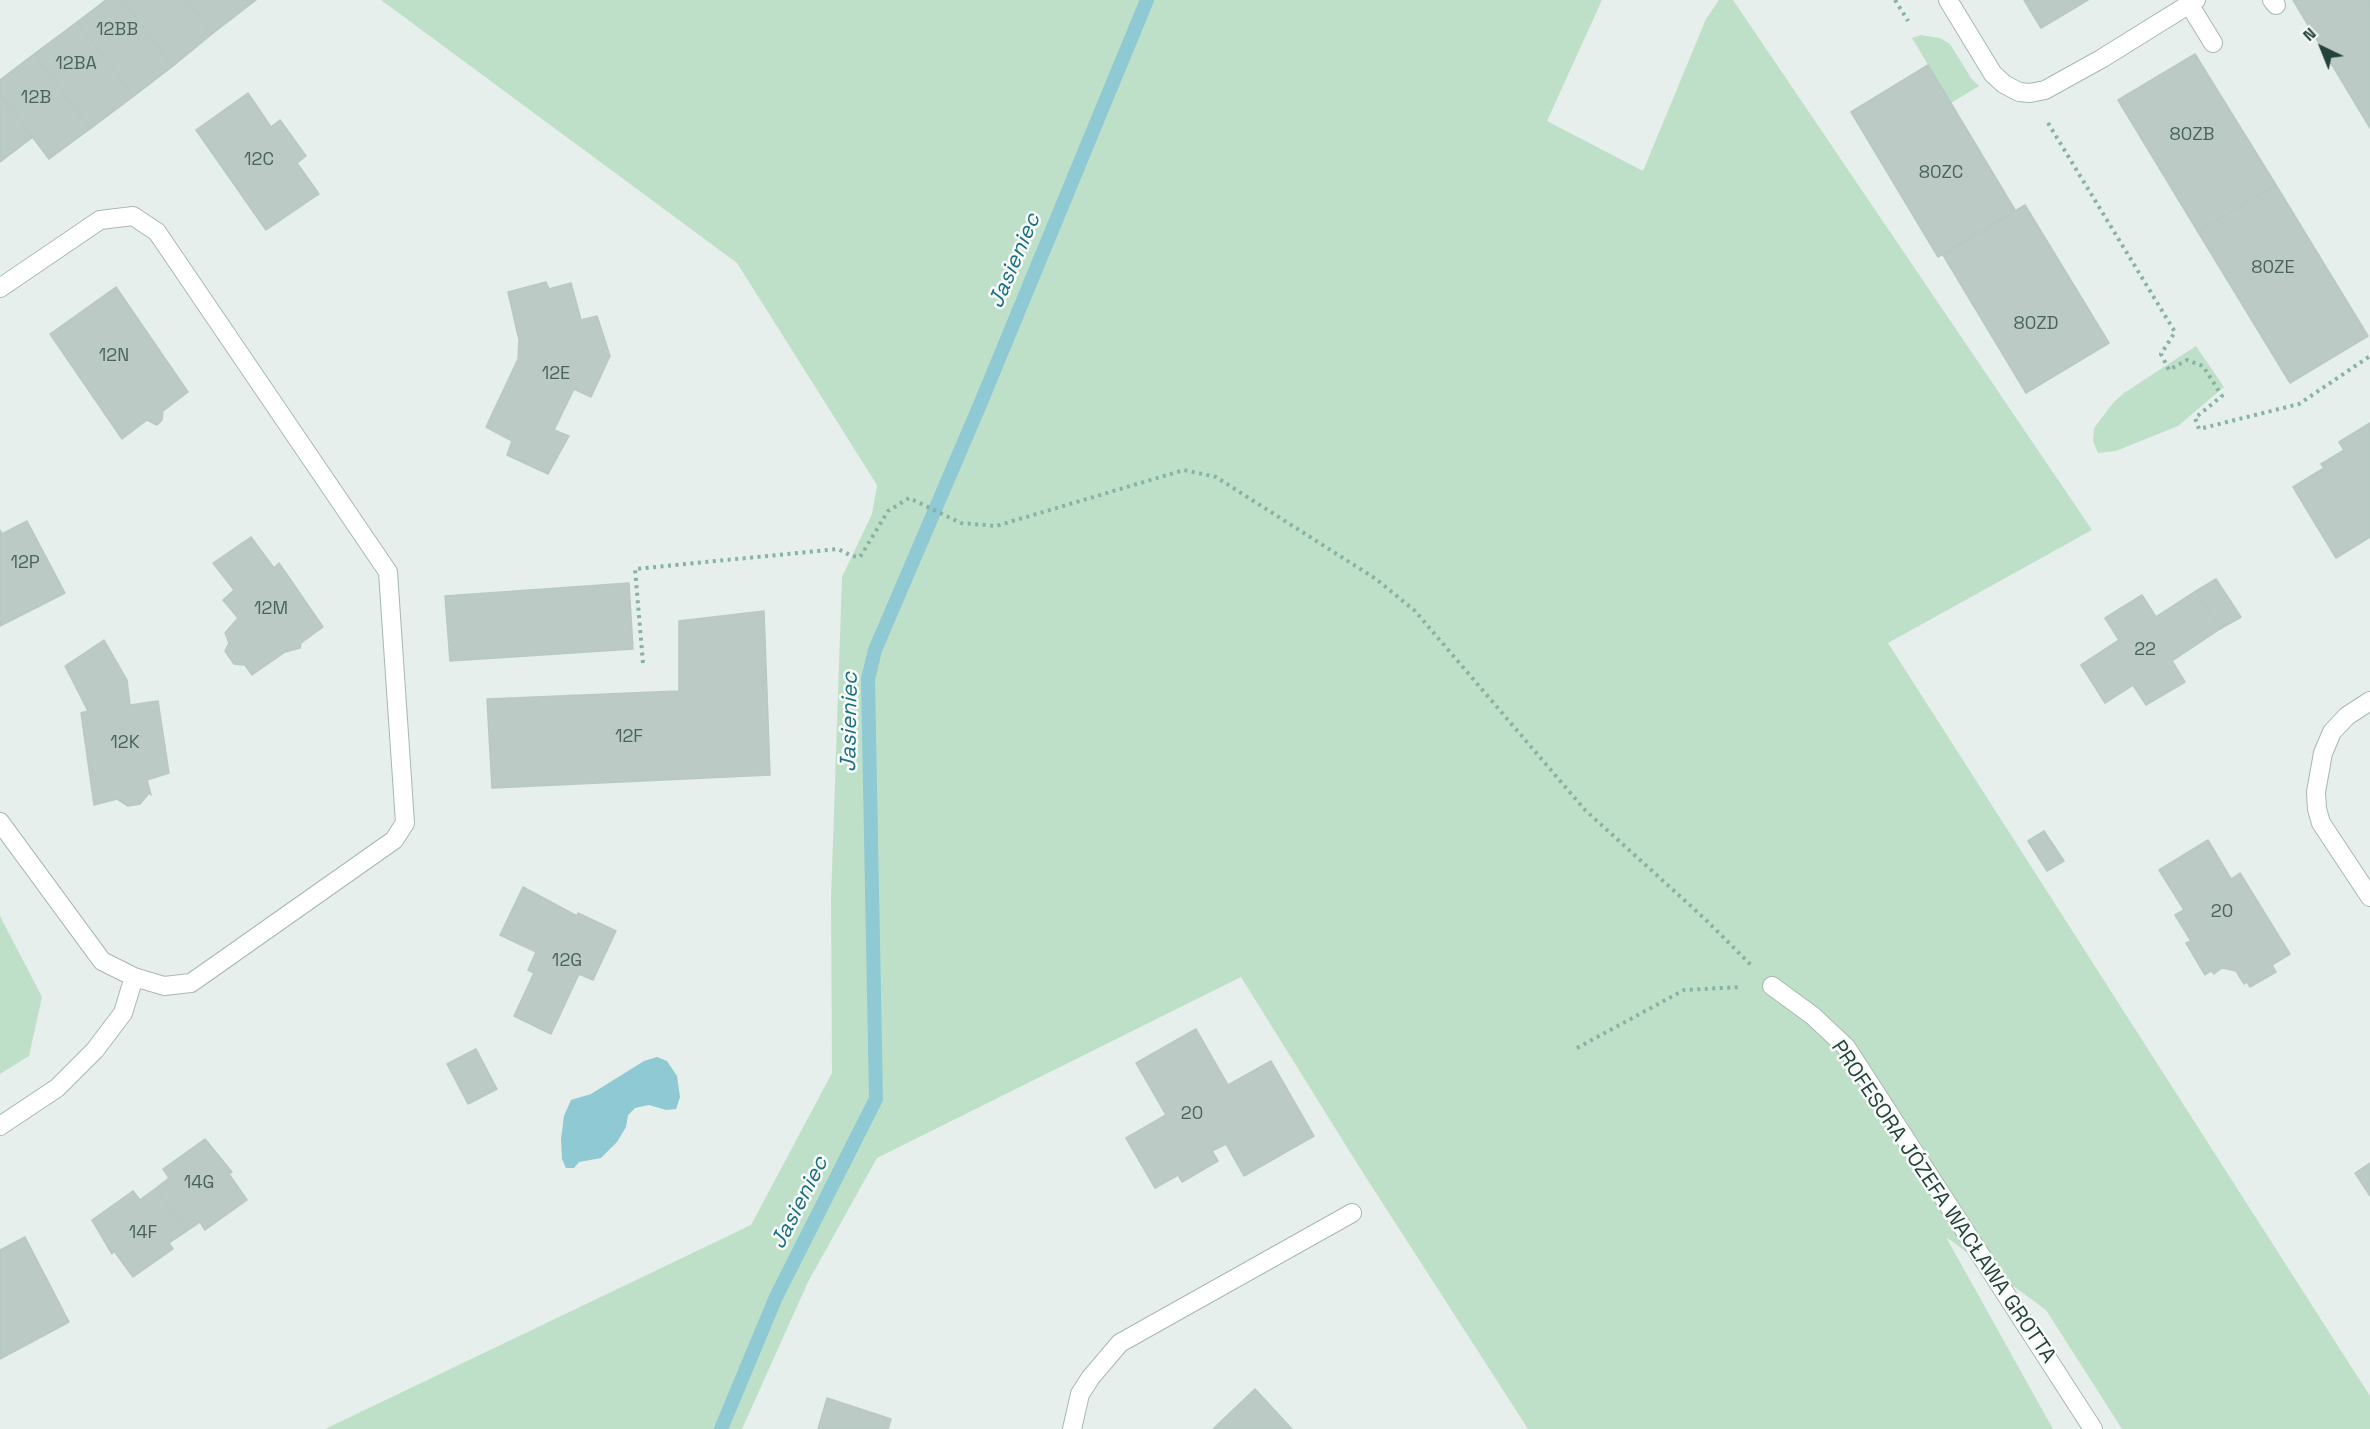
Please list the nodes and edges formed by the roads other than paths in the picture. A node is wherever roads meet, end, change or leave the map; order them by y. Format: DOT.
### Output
graph roads {
  1 [pos="1948,0"];
  2 [pos="2192,2"];
  3 [pos="2213,43"];
  4 [pos="0,288"];
  5 [pos="2370,701"];
  6 [pos="0,822"];
  7 [pos="2370,897"];
  8 [pos="134,978"];
  9 [pos="1772,986"];
  10 [pos="0,1126"];
  11 [pos="1352,1213"];
  12 [pos="1072,1429"];
  13 [pos="2093,1429"];
  1 -- 2 [label="street"];
  2 -- 3 [label="street"];
  4 -- 8 [label="street"];
  5 -- 7 [label="street"];
  6 -- 8 [label="street"];
  8 -- 10 [label="street"];
  9 -- 13 [label="street, PROFESORA JÓZEFA WACŁAWA GROTTA"];
  11 -- 12 [label="street"];
}
